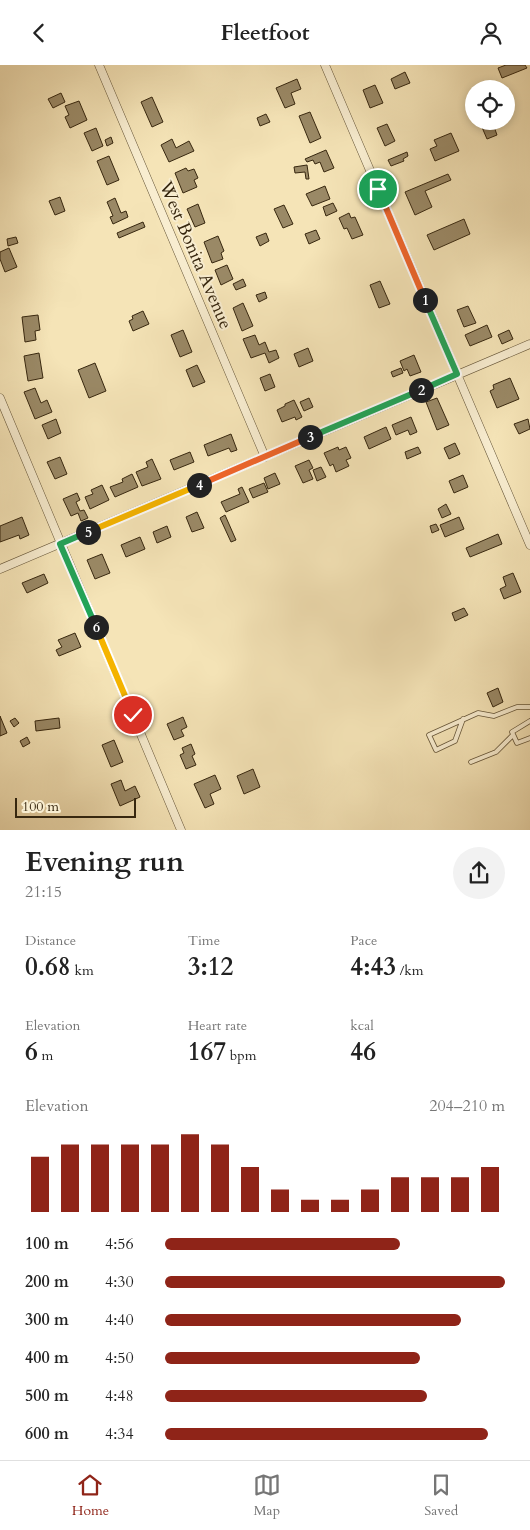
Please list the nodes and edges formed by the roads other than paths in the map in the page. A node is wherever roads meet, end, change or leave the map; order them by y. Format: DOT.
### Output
graph roads {
  1 [pos="99,65"];
  2 [pos="325,65"];
  3 [pos="530,344"];
  4 [pos="457,374"];
  5 [pos="0,398"];
  6 [pos="265,457"];
  7 [pos="60,544"];
  8 [pos="530,545"];
  9 [pos="0,569"];
  10 [pos="530,707"];
  11 [pos="463,719"];
  12 [pos="530,721"];
  13 [pos="513,735"];
  14 [pos="530,738"];
  15 [pos="471,762"];
  16 [pos="181,830"];
  1 -- 6 [label="street, West Bonita Avenue"];
  2 -- 4 [label="street"];
  3 -- 4 [label="street"];
  4 -- 6 [label="street"];
  4 -- 8 [label="street"];
  5 -- 7 [label="street"];
  6 -- 7 [label="street"];
  7 -- 9 [label="street"];
  7 -- 16 [label="street"];
  10 -- 11 [label="lane"];
  11 -- 11 [label="lane"];
  12 -- 13 [label="lane"];
  13 -- 14 [label="lane"];
  13 -- 15 [label="lane"];
}
